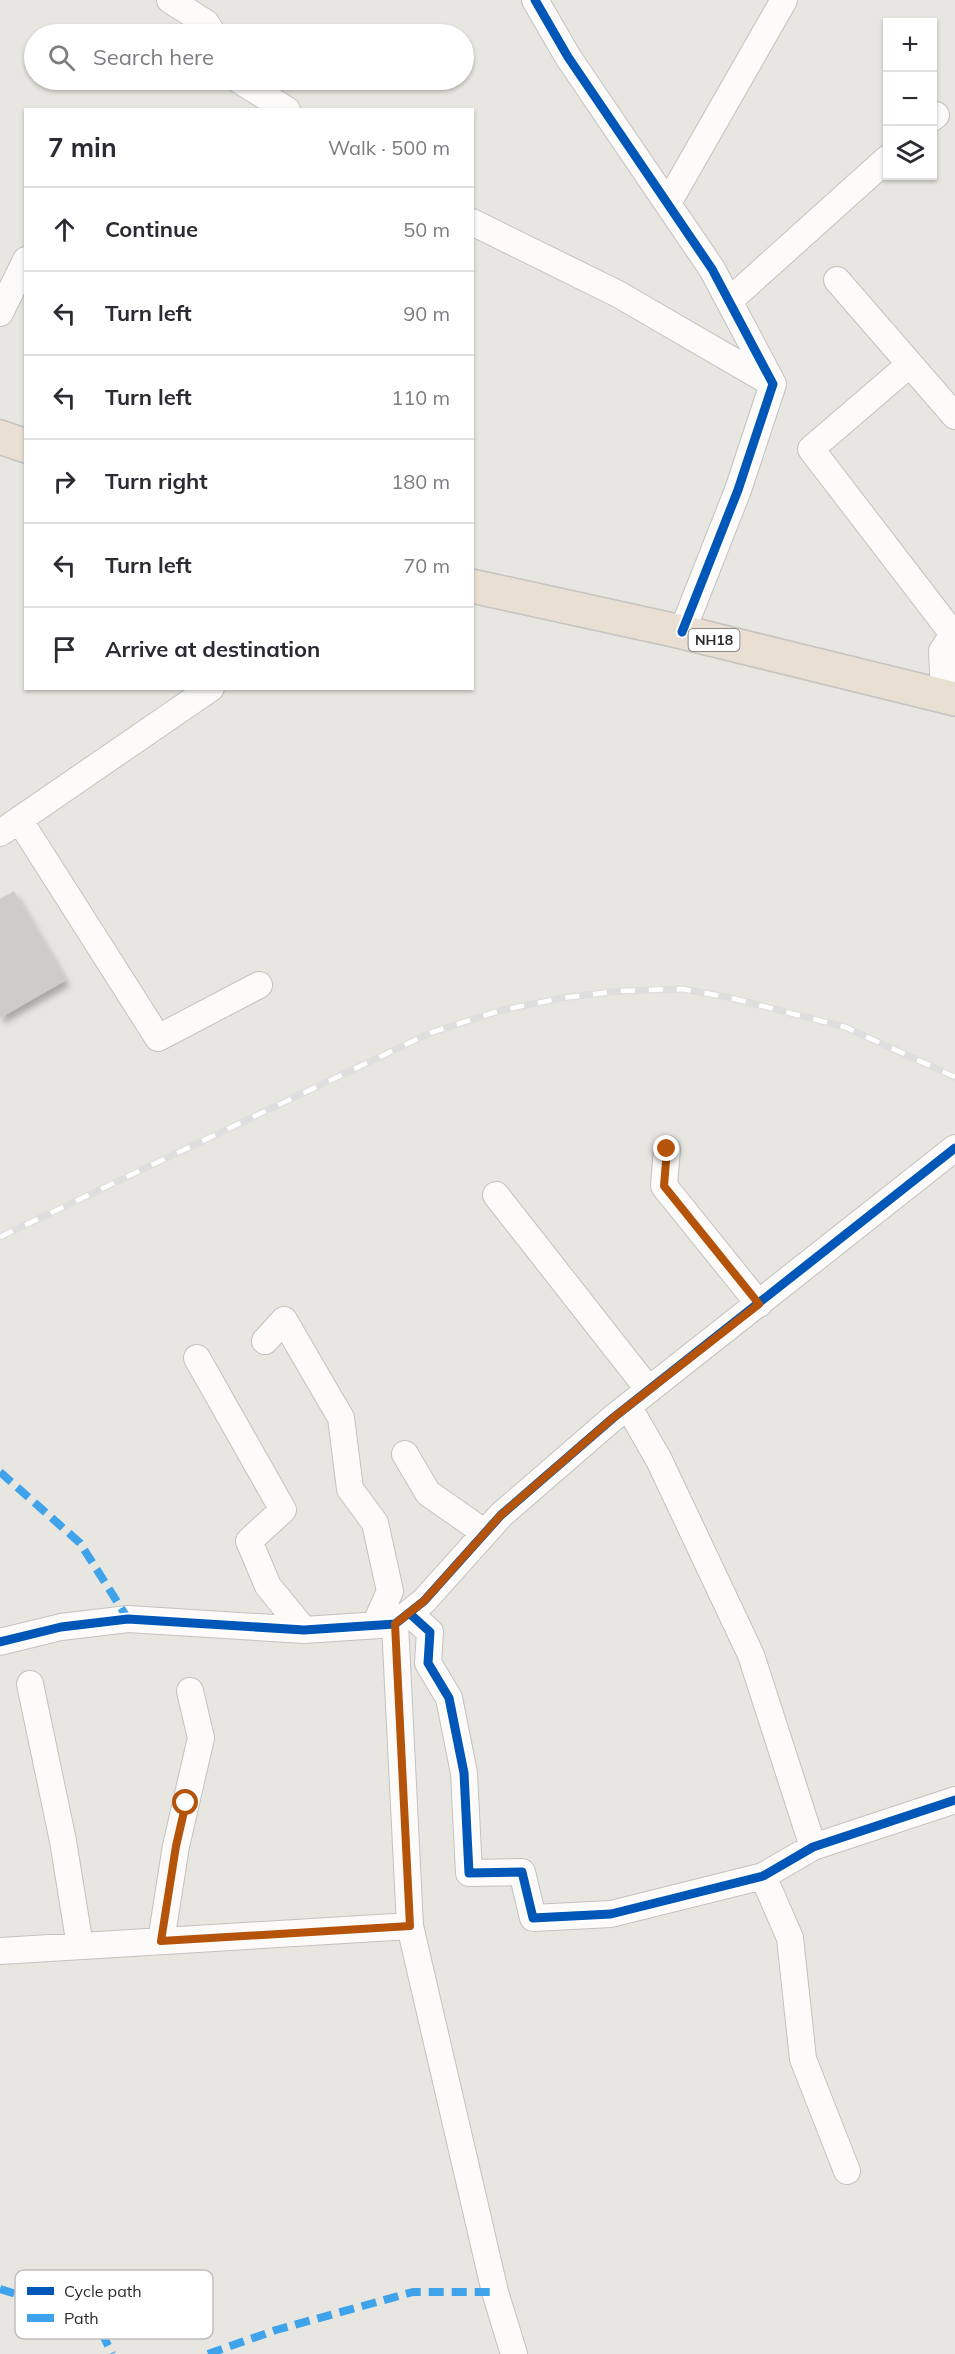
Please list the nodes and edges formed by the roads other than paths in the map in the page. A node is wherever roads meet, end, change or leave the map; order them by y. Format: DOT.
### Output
graph roads {
  1 [pos="170,0"];
  2 [pos="535,0"];
  3 [pos="784,0"];
  4 [pos="207,24"];
  5 [pos="255,90"];
  6 [pos="284,108"];
  7 [pos="883,162"];
  8 [pos="668,203"];
  9 [pos="474,223"];
  10 [pos="24,264"];
  11 [pos="837,280"];
  12 [pos="729,301"];
  13 [pos="0,313"];
  14 [pos="910,364"];
  15 [pos="773,384"];
  16 [pos="955,416"];
  17 [pos="0,437"];
  18 [pos="24,445"];
  19 [pos="474,586"];
  20 [pos="681,632"];
  21 [pos="954,632"];
  22 [pos="208,690"];
  23 [pos="949,697"];
  24 [pos="10,827"];
  25 [pos="258,985"];
  26 [pos="955,1148"];
  27 [pos="667,1149"];
  28 [pos="496,1195"];
  29 [pos="759,1304"];
  30 [pos="265,1341"];
  31 [pos="197,1358"];
  32 [pos="649,1390"];
  33 [pos="628,1406"];
  34 [pos="405,1454"];
  35 [pos="485,1533"];
  36 [pos="393,1621"];
  37 [pos="304,1630"];
  38 [pos="0,1642"];
  39 [pos="30,1684"];
  40 [pos="190,1691"];
  41 [pos="955,1800"];
  42 [pos="813,1847"];
  43 [pos="763,1876"];
  44 [pos="410,1926"];
  45 [pos="161,1941"];
  46 [pos="80,1946"];
  47 [pos="0,1951"];
  48 [pos="847,2171"];
  49 [pos="514,2354"];
  1 -- 4 [label="street"];
  2 -- 8 [label="street"];
  3 -- 8 [label="street"];
  5 -- 6 [label="street"];
  7 -- 12 [label="street"];
  8 -- 12 [label="street"];
  9 -- 15 [label="street"];
  10 -- 13 [label="street"];
  11 -- 14 [label="street"];
  12 -- 15 [label="street"];
  14 -- 16 [label="street"];
  14 -- 21 [label="street"];
  15 -- 20 [label="street"];
  17 -- 18 [label="highway"];
  19 -- 20 [label="highway, NH18"];
  20 -- 23 [label="highway, NH18"];
  21 -- 23 [label="street"];
  22 -- 24 [label="street"];
  24 -- 25 [label="street"];
  26 -- 29 [label="street"];
  27 -- 29 [label="street"];
  28 -- 32 [label="street"];
  29 -- 32 [label="street"];
  30 -- 36 [label="street"];
  31 -- 37 [label="street"];
  32 -- 33 [label="street"];
  33 -- 35 [label="street"];
  33 -- 42 [label="street"];
  34 -- 35 [label="street"];
  35 -- 36 [label="street"];
  36 -- 37 [label="street"];
  36 -- 43 [label="street"];
  36 -- 44 [label="street"];
  37 -- 38 [label="street"];
  39 -- 46 [label="street"];
  40 -- 45 [label="street"];
  41 -- 42 [label="street"];
  42 -- 43 [label="street"];
  43 -- 48 [label="street"];
  44 -- 45 [label="street"];
  44 -- 49 [label="street"];
  45 -- 46 [label="street"];
  46 -- 47 [label="street"];
}
